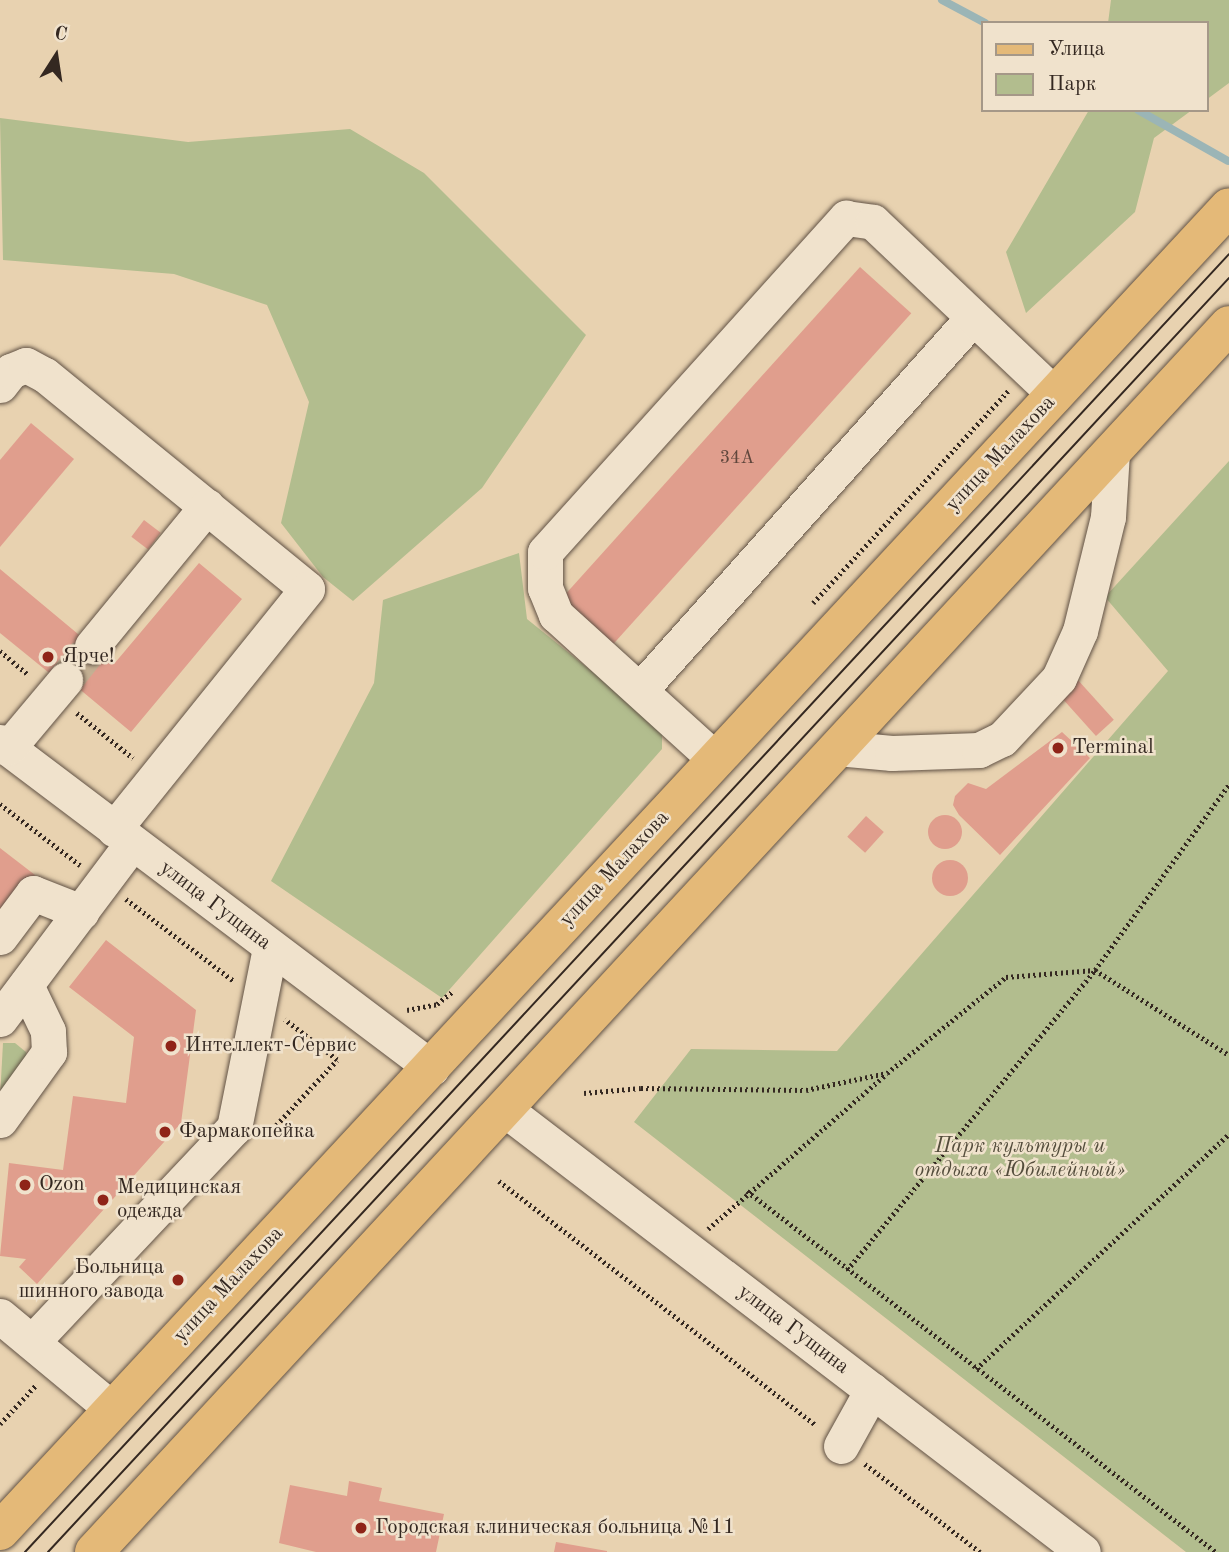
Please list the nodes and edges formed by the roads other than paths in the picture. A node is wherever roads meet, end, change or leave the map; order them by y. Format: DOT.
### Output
graph roads {
  1 [pos="1229,207"];
  2 [pos="973,318"];
  3 [pos="1229,326"];
  4 [pos="0,384"];
  5 [pos="1055,396"];
  6 [pos="1112,452"];
  7 [pos="207,506"];
  8 [pos="92,646"];
  9 [pos="65,680"];
  10 [pos="639,690"];
  11 [pos="4,745"];
  12 [pos="837,748"];
  13 [pos="716,760"];
  14 [pos="123,836"];
  15 [pos="81,912"];
  16 [pos="0,937"];
  17 [pos="270,948"];
  18 [pos="26,985"];
  19 [pos="0,1019"];
  20 [pos="432,1068"];
  21 [pos="503,1108"];
  22 [pos="0,1120"];
  23 [pos="0,1316"];
  24 [pos="44,1352"];
  25 [pos="872,1391"];
  26 [pos="112,1409"];
  27 [pos="841,1446"];
  28 [pos="0,1531"];
  29 [pos="94,1552"];
  30 [pos="1083,1552"];
  1 -- 5 [label="main road, улица Малахова"];
  2 -- 5 [label="street"];
  2 -- 10 [label="street"];
  2 -- 10 [label="street"];
  3 -- 6 [label="main road"];
  4 -- 7 [label="street"];
  5 -- 13 [label="main road, улица Малахова"];
  6 -- 12 [label="main road"];
  6 -- 12 [label="street"];
  7 -- 8 [label="street"];
  7 -- 14 [label="street"];
  9 -- 11 [label="street"];
  10 -- 13 [label="street"];
  11 -- 14 [label="street, улица Гущина"];
  12 -- 21 [label="main road"];
  13 -- 20 [label="main road, улица Малахова"];
  14 -- 15 [label="street"];
  14 -- 17 [label="street, улица Гущина"];
  15 -- 16 [label="street"];
  15 -- 18 [label="street"];
  17 -- 20 [label="street, улица Гущина"];
  17 -- 24 [label="street"];
  18 -- 19 [label="street"];
  18 -- 22 [label="street"];
  20 -- 26 [label="main road, улица Малахова"];
  21 -- 25 [label="street, улица Гущина"];
  21 -- 29 [label="main road"];
  23 -- 24 [label="street"];
  24 -- 26 [label="street"];
  25 -- 27 [label="street"];
  25 -- 30 [label="street, улица Гущина"];
  26 -- 28 [label="main road, улица Малахова"];
}
